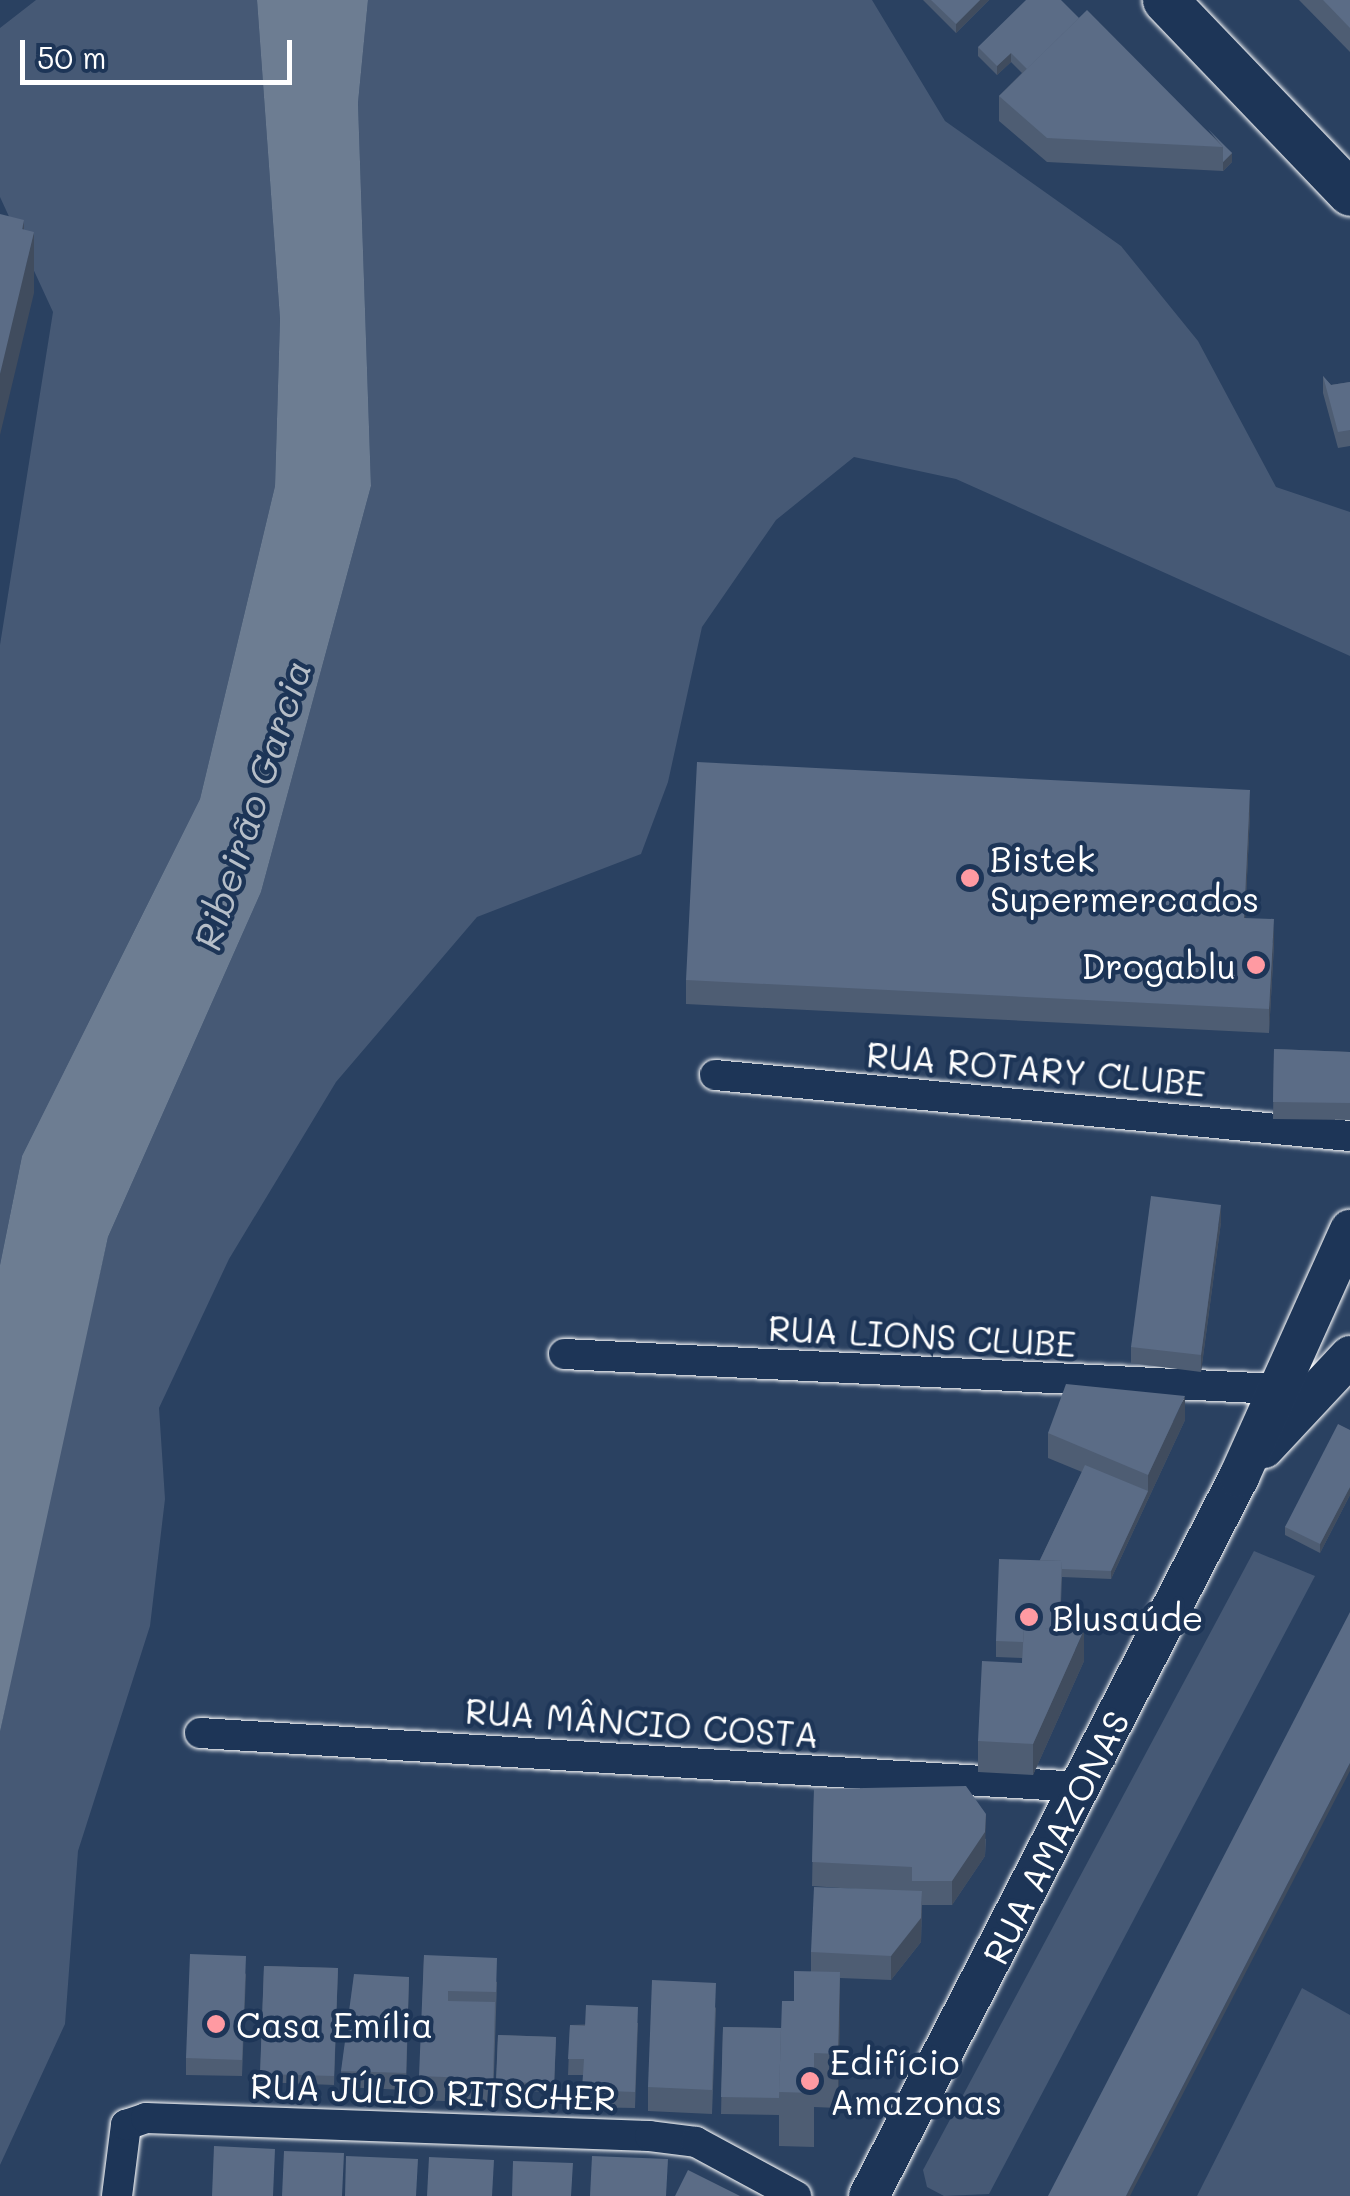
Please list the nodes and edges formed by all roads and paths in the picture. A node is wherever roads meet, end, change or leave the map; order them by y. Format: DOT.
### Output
graph roads {
  1 [pos="1165,0"];
  2 [pos="1350,193"];
  3 [pos="715,1075"];
  4 [pos="1350,1136"];
  5 [pos="1349,1236"];
  6 [pos="564,1354"];
  7 [pos="1350,1356"];
  8 [pos="1276,1389"];
  9 [pos="1239,1478"];
  10 [pos="200,1732"];
  11 [pos="1080,1787"];
  12 [pos="117,2196"];
  13 [pos="796,2196"];
  14 [pos="869,2196"];
  1 -- 2 [label="main road"];
  3 -- 4 [label="street, RUA ROTARY CLUBE"];
  5 -- 8 [label="main road, RUA AMAZONAS"];
  6 -- 8 [label="street, RUA LIONS CLUBE"];
  7 -- 9 [label="main road, RUA AMAZONAS"];
  8 -- 9 [label="main road, RUA AMAZONAS"];
  9 -- 11 [label="main road, RUA AMAZONAS"];
  10 -- 11 [label="street, RUA MÂNCIO COSTA"];
  11 -- 14 [label="main road, RUA AMAZONAS"];
  12 -- 13 [label="street, RUA JÚLIO RITSCHER"];
}
